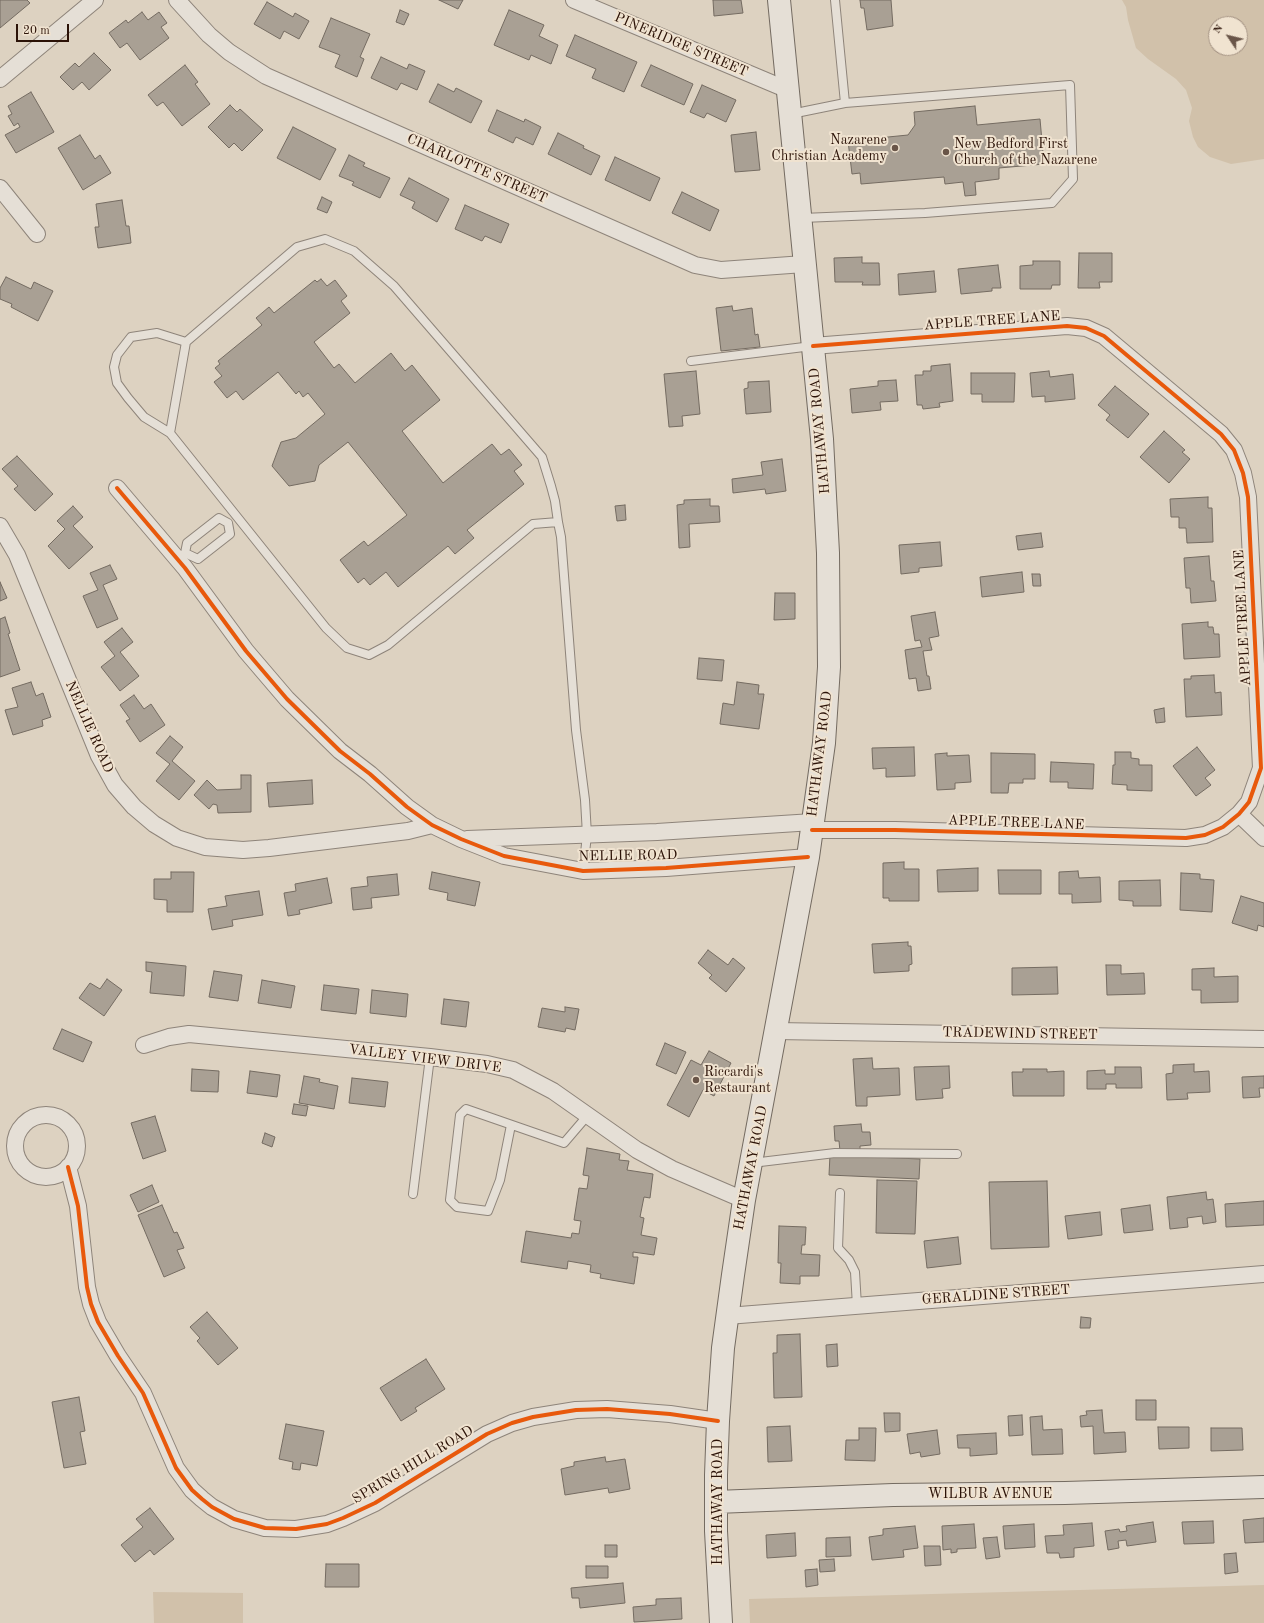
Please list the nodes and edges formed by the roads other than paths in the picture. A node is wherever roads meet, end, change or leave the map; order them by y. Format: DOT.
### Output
graph roads {
  1 [pos="95,0"];
  2 [pos="177,0"];
  3 [pos="574,0"];
  4 [pos="779,0"];
  5 [pos="835,0"];
  6 [pos="0,79"];
  7 [pos="788,90"];
  8 [pos="845,103"];
  9 [pos="790,114"];
  10 [pos="0,188"];
  11 [pos="800,218"];
  12 [pos="37,234"];
  13 [pos="804,264"];
  14 [pos="186,342"];
  15 [pos="813,346"];
  16 [pos="691,361"];
  17 [pos="170,433"];
  18 [pos="118,488"];
  19 [pos="235,515"];
  20 [pos="558,522"];
  21 [pos="228,523"];
  22 [pos="0,526"];
  23 [pos="181,556"];
  24 [pos="1239,814"];
  25 [pos="432,824"];
  26 [pos="812,826"];
  27 [pos="587,835"];
  28 [pos="1264,838"];
  29 [pos="461,839"];
  30 [pos="808,857"];
  31 [pos="583,871"];
  32 [pos="776,1031"];
  33 [pos="1264,1038"];
  34 [pos="144,1045"];
  35 [pos="430,1057"];
  36 [pos="588,1115"];
  37 [pos="511,1125"];
  38 [pos="957,1154"];
  39 [pos="751,1163"];
  40 [pos="68,1167"];
  41 [pos="840,1193"];
  42 [pos="413,1194"];
  43 [pos="744,1200"];
  44 [pos="1264,1274"];
  45 [pos="857,1306"];
  46 [pos="727,1316"];
  47 [pos="718,1421"];
  48 [pos="1264,1488"];
  49 [pos="716,1502"];
  50 [pos="720,1623"];
  1 -- 6 [label="street"];
  2 -- 13 [label="street, CHARLOTTE STREET"];
  3 -- 7 [label="street, PINERIDGE STREET"];
  4 -- 7 [label="main road, HATHAWAY ROAD"];
  5 -- 8 [label="lane"];
  7 -- 9 [label="main road, HATHAWAY ROAD"];
  8 -- 9 [label="lane"];
  8 -- 11 [label="lane"];
  9 -- 11 [label="main road, HATHAWAY ROAD"];
  10 -- 12 [label="street"];
  11 -- 13 [label="main road, HATHAWAY ROAD"];
  13 -- 15 [label="main road, HATHAWAY ROAD"];
  14 -- 17 [label="lane"];
  14 -- 17 [label="lane"];
  14 -- 20 [label="lane"];
  15 -- 16 [label="lane"];
  15 -- 24 [label="street, APPLE TREE LANE"];
  15 -- 26 [label="main road, HATHAWAY ROAD"];
  17 -- 19 [label="lane"];
  18 -- 23 [label="street"];
  19 -- 20 [label="lane"];
  19 -- 21 [label="lane"];
  20 -- 27 [label="lane"];
  21 -- 23 [label="lane"];
  21 -- 23 [label="lane"];
  22 -- 25 [label="street, NELLIE ROAD"];
  23 -- 25 [label="street"];
  24 -- 26 [label="street, APPLE TREE LANE"];
  24 -- 28 [label="street"];
  25 -- 29 [label="street, NELLIE ROAD"];
  26 -- 27 [label="street, NELLIE ROAD"];
  26 -- 30 [label="main road, HATHAWAY ROAD"];
  27 -- 29 [label="street, NELLIE ROAD"];
  27 -- 31 [label="lane"];
  29 -- 31 [label="street, NELLIE ROAD"];
  30 -- 31 [label="street, NELLIE ROAD"];
  30 -- 32 [label="main road, HATHAWAY ROAD"];
  32 -- 33 [label="street, TRADEWIND STREET"];
  32 -- 39 [label="main road, HATHAWAY ROAD"];
  34 -- 35 [label="street, VALLEY VIEW DRIVE"];
  35 -- 36 [label="street, VALLEY VIEW DRIVE"];
  35 -- 42 [label="lane"];
  36 -- 37 [label="lane"];
  36 -- 43 [label="street, VALLEY VIEW DRIVE"];
  37 -- 37 [label="lane"];
  38 -- 39 [label="lane"];
  39 -- 43 [label="main road, HATHAWAY ROAD"];
  40 -- 47 [label="street, SPRING HILL ROAD"];
  41 -- 45 [label="lane"];
  43 -- 46 [label="main road, HATHAWAY ROAD"];
  44 -- 45 [label="street, GERALDINE STREET"];
  45 -- 46 [label="street, GERALDINE STREET"];
  46 -- 47 [label="main road, HATHAWAY ROAD"];
  47 -- 49 [label="main road, HATHAWAY ROAD"];
  48 -- 49 [label="main road, WILBUR AVENUE"];
  49 -- 50 [label="main road, HATHAWAY ROAD"];
}
